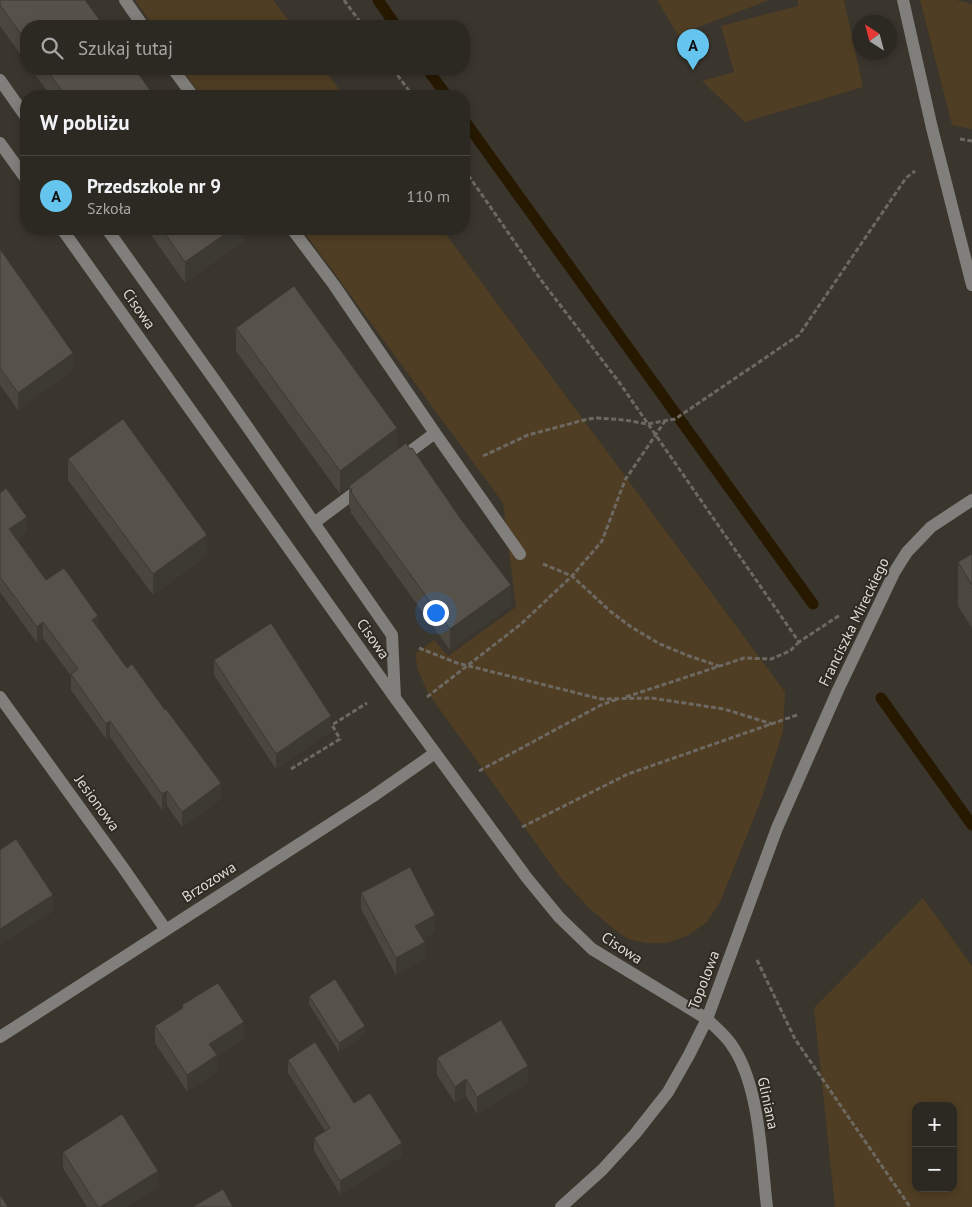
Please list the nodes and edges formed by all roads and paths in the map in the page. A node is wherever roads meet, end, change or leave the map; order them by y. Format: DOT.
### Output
graph roads {
  1 [pos="125,0"];
  2 [pos="344,0"];
  3 [pos="903,0"];
  4 [pos="139,20"];
  5 [pos="359,20"];
  6 [pos="176,75"];
  7 [pos="397,75"];
  8 [pos="0,80"];
  9 [pos="185,90"];
  10 [pos="409,90"];
  11 [pos="20,108"];
  12 [pos="0,143"];
  13 [pos="938,155"];
  14 [pos="20,171"];
  15 [pos="470,178"];
  16 [pos="66,235"];
  17 [pos="111,235"];
  18 [pos="297,235"];
  19 [pos="972,284"];
  20 [pos="665,421"];
  21 [pos="647,424"];
  22 [pos="435,433"];
  23 [pos="655,436"];
  24 [pos="390,467"];
  25 [pos="460,468"];
  26 [pos="374,478"];
  27 [pos="972,500"];
  28 [pos="314,523"];
  29 [pos="520,554"];
  30 [pos="572,576"];
  31 [pos="840,615"];
  32 [pos="392,634"];
  33 [pos="799,642"];
  34 [pos="719,666"];
  35 [pos="0,697"];
  36 [pos="395,698"];
  37 [pos="622,698"];
  38 [pos="424,699"];
  39 [pos="372,700"];
  40 [pos="797,715"];
  41 [pos="772,724"];
  42 [pos="822,730"];
  43 [pos="434,753"];
  44 [pos="291,769"];
  45 [pos="477,772"];
  46 [pos="519,828"];
  47 [pos="166,930"];
  48 [pos="734,949"];
  49 [pos="707,1019"];
  50 [pos="0,1037"];
  51 [pos="561,1207"];
  52 [pos="767,1207"];
  53 [pos="910,1207"];
  1 -- 4 [label="street"];
  2 -- 5 [label="path"];
  3 -- 13 [label="street"];
  6 -- 9 [label="street"];
  7 -- 10 [label="path"];
  8 -- 11 [label="street"];
  12 -- 14 [label="street"];
  13 -- 19 [label="street"];
  13 -- 20 [label="path"];
  15 -- 21 [label="path"];
  16 -- 36 [label="street, Cisowa"];
  17 -- 28 [label="street"];
  18 -- 22 [label="street"];
  20 -- 21 [label="path"];
  20 -- 23 [label="path"];
  21 -- 23 [label="path"];
  21 -- 25 [label="path"];
  22 -- 24 [label="street"];
  22 -- 25 [label="street"];
  23 -- 30 [label="path"];
  23 -- 33 [label="path"];
  25 -- 29 [label="street"];
  26 -- 28 [label="street"];
  27 -- 42 [label="street, Franciszka Mireckiego"];
  28 -- 32 [label="street"];
  29 -- 30 [label="path"];
  30 -- 34 [label="path"];
  30 -- 38 [label="path"];
  31 -- 33 [label="path"];
  32 -- 36 [label="street"];
  32 -- 37 [label="path"];
  33 -- 34 [label="path"];
  34 -- 37 [label="path"];
  35 -- 47 [label="street, Jesionowa"];
  36 -- 43 [label="street, Cisowa"];
  37 -- 41 [label="path"];
  37 -- 45 [label="path"];
  39 -- 44 [label="path"];
  40 -- 41 [label="path"];
  41 -- 46 [label="path"];
  42 -- 48 [label="street, Topolowa"];
  43 -- 47 [label="street, Brzozowa"];
  43 -- 49 [label="street, Cisowa"];
  47 -- 50 [label="street, Brzozowa"];
  48 -- 49 [label="street, Topolowa"];
  48 -- 53 [label="path"];
  49 -- 51 [label="street, Topolowa"];
  49 -- 52 [label="street, Gliniana"];
}
